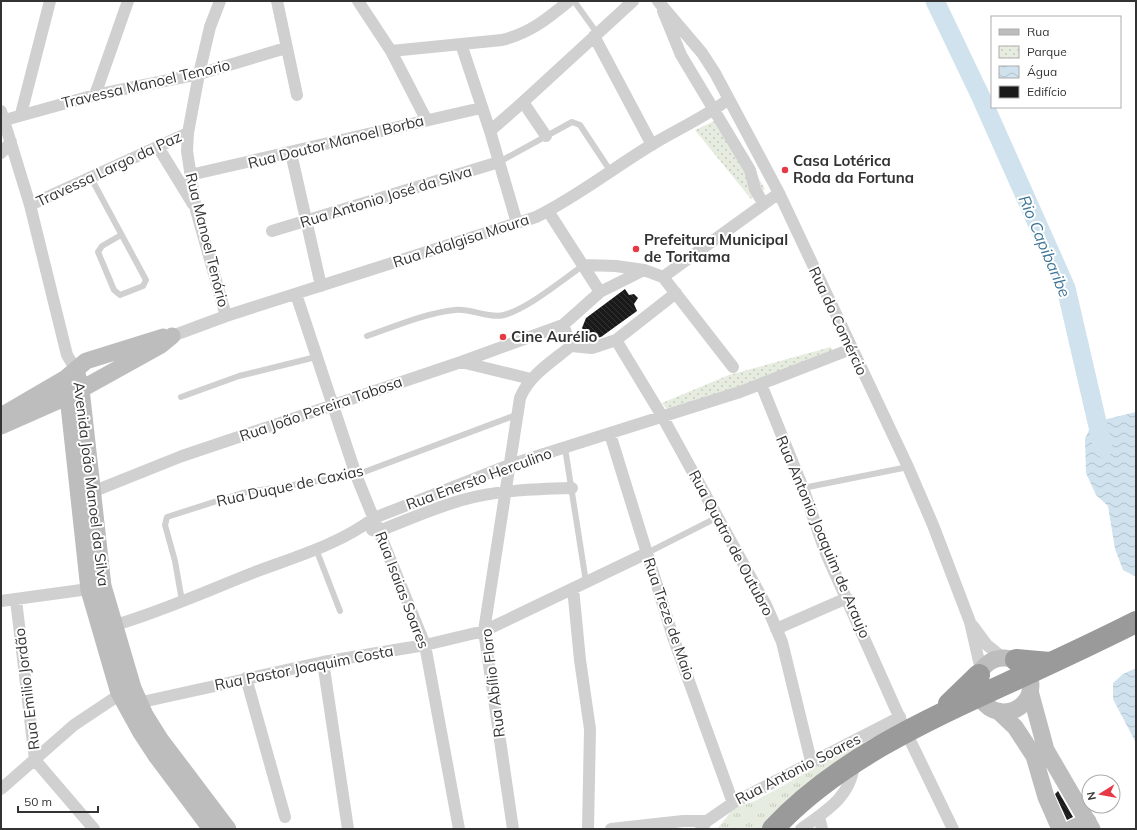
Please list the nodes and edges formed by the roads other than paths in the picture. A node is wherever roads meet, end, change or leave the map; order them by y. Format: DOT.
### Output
graph roads {
  1 [pos="50,1"];
  2 [pos="128,1"];
  3 [pos="220,1"];
  4 [pos="277,1"];
  5 [pos="358,1"];
  6 [pos="569,1"];
  7 [pos="574,1"];
  8 [pos="633,1"];
  9 [pos="659,2"];
  10 [pos="595,35"];
  11 [pos="461,44"];
  12 [pos="286,48"];
  13 [pos="391,51"];
  14 [pos="198,74"];
  15 [pos="95,95"];
  16 [pos="297,95"];
  17 [pos="729,100"];
  18 [pos="523,102"];
  19 [pos="481,108"];
  20 [pos="713,110"];
  21 [pos="21,114"];
  22 [pos="3,115"];
  23 [pos="426,119"];
  24 [pos="490,131"];
  25 [pos="188,133"];
  26 [pos="546,136"];
  27 [pos="11,142"];
  28 [pos="652,145"];
  29 [pos="158,148"];
  30 [pos="1,153"];
  31 [pos="291,153"];
  32 [pos="499,162"];
  33 [pos="611,172"];
  34 [pos="190,175"];
  35 [pos="91,178"];
  36 [pos="779,193"];
  37 [pos="763,203"];
  38 [pos="30,206"];
  39 [pos="196,210"];
  40 [pos="548,211"];
  41 [pos="307,221"];
  42 [pos="516,223"];
  43 [pos="272,231"];
  44 [pos="121,235"];
  45 [pos="584,265"];
  46 [pos="644,270"];
  47 [pos="663,277"];
  48 [pos="321,286"];
  49 [pos="600,292"];
  50 [pos="676,293"];
  51 [pos="296,294"];
  52 [pos="226,316"];
  53 [pos="563,325"];
  54 [pos="172,336"];
  55 [pos="367,336"];
  56 [pos="616,340"];
  57 [pos="571,346"];
  58 [pos="851,349"];
  59 [pos="316,357"];
  60 [pos="461,362"];
  61 [pos="733,367"];
  62 [pos="71,374"];
  63 [pos="531,379"];
  64 [pos="761,384"];
  65 [pos="75,392"];
  66 [pos="181,397"];
  67 [pos="332,405"];
  68 [pos="1,416"];
  69 [pos="516,416"];
  70 [pos="662,416"];
  71 [pos="1,426"];
  72 [pos="610,434"];
  73 [pos="565,448"];
  74 [pos="509,465"];
  75 [pos="908,467"];
  76 [pos="356,475"];
  77 [pos="572,488"];
  78 [pos="803,488"];
  79 [pos="505,491"];
  80 [pos="86,494"];
  81 [pos="718,517"];
  82 [pos="374,518"];
  83 [pos="359,530"];
  84 [pos="379,531"];
  85 [pos="316,548"];
  86 [pos="647,553"];
  87 [pos="586,582"];
  88 [pos="96,588"];
  89 [pos="573,588"];
  90 [pos="847,598"];
  91 [pos="16,600"];
  92 [pos="1,601"];
  93 [pos="182,601"];
  94 [pos="340,611"];
  95 [pos="970,622"];
  96 [pos="1136,622"];
  97 [pos="115,625"];
  98 [pos="776,629"];
  99 [pos="484,631"];
  100 [pos="425,645"];
  101 [pos="1064,656"];
  102 [pos="323,662"];
  103 [pos="1022,674"];
  104 [pos="246,678"];
  105 [pos="986,692"];
  106 [pos="129,697"];
  107 [pos="944,713"];
  108 [pos="1037,718"];
  109 [pos="903,724"];
  110 [pos="1015,727"];
  111 [pos="35,760"];
  112 [pos="811,762"];
  113 [pos="854,763"];
  114 [pos="1047,770"];
  115 [pos="1,789"];
  116 [pos="733,803"];
  117 [pos="819,816"];
  118 [pos="285,817"];
  119 [pos="704,825"];
  120 [pos="1090,825"];
  121 [pos="94,829"];
  122 [pos="211,829"];
  123 [pos="228,829"];
  124 [pos="348,829"];
  125 [pos="459,829"];
  126 [pos="513,829"];
  127 [pos="588,829"];
  128 [pos="611,829"];
  129 [pos="773,829"];
  130 [pos="801,829"];
  131 [pos="822,829"];
  132 [pos="953,829"];
  133 [pos="1060,829"];
  134 [pos="1071,829"];
  1 -- 21 [label="street"];
  2 -- 15 [label="street"];
  3 -- 14 [label="street, Rua Manoel Tenório"];
  4 -- 12 [label="street"];
  5 -- 13 [label="street"];
  6 -- 11 [label="street"];
  7 -- 10 [label="lane"];
  8 -- 10 [label="street"];
  9 -- 17 [label="street, Rua do Comércio"];
  9 -- 20 [label="street"];
  10 -- 18 [label="street"];
  10 -- 28 [label="street"];
  11 -- 13 [label="street"];
  11 -- 19 [label="street"];
  12 -- 14 [label="street, Travessa Manoel Tenorio"];
  12 -- 16 [label="street"];
  13 -- 23 [label="street"];
  14 -- 15 [label="street, Travessa Manoel Tenorio"];
  14 -- 25 [label="street, Rua Manoel Tenório"];
  15 -- 21 [label="street, Travessa Manoel Tenorio"];
  17 -- 20 [label="street, Rua Adalgisa Moura"];
  17 -- 36 [label="street, Rua do Comércio"];
  18 -- 24 [label="street"];
  18 -- 26 [label="street"];
  19 -- 23 [label="street, Rua Doutor Manoel Borba"];
  19 -- 24 [label="street"];
  20 -- 28 [label="street, Rua Adalgisa Moura"];
  20 -- 37 [label="street"];
  21 -- 22 [label="street, Travessa Manoel Tenorio"];
  22 -- 27 [label="street"];
  23 -- 31 [label="street, Rua Doutor Manoel Borba"];
  24 -- 32 [label="street"];
  25 -- 29 [label="street, Travessa Largo da Paz"];
  25 -- 34 [label="street, Rua Manoel Tenório"];
  26 -- 32 [label="lane"];
  26 -- 33 [label="lane"];
  27 -- 30 [label="street"];
  27 -- 38 [label="street"];
  28 -- 33 [label="street, Rua Adalgisa Moura"];
  29 -- 35 [label="street, Travessa Largo da Paz"];
  29 -- 39 [label="street"];
  31 -- 34 [label="street, Rua Doutor Manoel Borba"];
  31 -- 41 [label="street"];
  32 -- 41 [label="street, Rua Antonio José da Silva"];
  32 -- 42 [label="street"];
  33 -- 40 [label="street, Rua Adalgisa Moura"];
  34 -- 39 [label="street, Rua Manoel Tenório"];
  35 -- 38 [label="street, Travessa Largo da Paz"];
  35 -- 44 [label="lane"];
  36 -- 37 [label="street"];
  36 -- 58 [label="street, Rua do Comércio"];
  37 -- 47 [label="street"];
  38 -- 62 [label="street"];
  39 -- 52 [label="street, Rua Manoel Tenório"];
  40 -- 42 [label="street, Rua Adalgisa Moura"];
  40 -- 45 [label="street"];
  41 -- 43 [label="street, Rua Antonio José da Silva"];
  41 -- 48 [label="street"];
  42 -- 48 [label="street, Rua Adalgisa Moura"];
  44 -- 44 [label="lane"];
  45 -- 46 [label="street"];
  45 -- 49 [label="street"];
  45 -- 55 [label="lane"];
  46 -- 47 [label="street"];
  46 -- 49 [label="street"];
  47 -- 50 [label="street"];
  48 -- 51 [label="street, Rua Adalgisa Moura"];
  49 -- 53 [label="street"];
  50 -- 56 [label="street"];
  50 -- 61 [label="street"];
  51 -- 52 [label="street, Rua Adalgisa Moura"];
  51 -- 59 [label="street, Rua Isaias Soares"];
  52 -- 54 [label="street, Rua Adalgisa Moura"];
  53 -- 57 [label="street"];
  53 -- 60 [label="street, Rua João Pereira Tabosa"];
  54 -- 62 [label="street"];
  54 -- 65 [label="street"];
  56 -- 57 [label="street"];
  56 -- 70 [label="street, Rua Quatro de Outubro"];
  57 -- 63 [label="street"];
  58 -- 64 [label="street, Rua Enersto Herculino"];
  58 -- 75 [label="street, Rua do Comércio"];
  59 -- 66 [label="lane"];
  59 -- 67 [label="street, Rua Isaias Soares"];
  60 -- 63 [label="street"];
  60 -- 67 [label="street, Rua João Pereira Tabosa"];
  62 -- 65 [label="street, Avenida João Manoel da Silva"];
  62 -- 68 [label="street"];
  63 -- 69 [label="street, Rua Abílio Floro"];
  64 -- 70 [label="street, Rua Enersto Herculino"];
  64 -- 78 [label="street, Rua Antonio Joaquim de Araujo"];
  65 -- 71 [label="street"];
  65 -- 80 [label="street, Avenida João Manoel da Silva"];
  67 -- 76 [label="street, Rua Isaias Soares"];
  67 -- 80 [label="street, Rua João Pereira Tabosa"];
  69 -- 74 [label="street, Rua Abílio Floro"];
  69 -- 76 [label="lane, Rua Duque de Caxias"];
  70 -- 72 [label="street, Rua Enersto Herculino"];
  70 -- 81 [label="street, Rua Quatro de Outubro"];
  72 -- 73 [label="street, Rua Enersto Herculino"];
  72 -- 86 [label="street, Rua Treze de Maio"];
  73 -- 74 [label="street, Rua Enersto Herculino"];
  73 -- 77 [label="lane"];
  74 -- 79 [label="street, Rua Abílio Floro"];
  74 -- 82 [label="street, Rua Enersto Herculino"];
  75 -- 78 [label="lane"];
  75 -- 95 [label="street, Rua do Comércio"];
  76 -- 82 [label="street, Rua Isaias Soares"];
  76 -- 93 [label="lane, Rua Duque de Caxias"];
  77 -- 79 [label="street"];
  77 -- 87 [label="lane"];
  78 -- 90 [label="street, Rua Antonio Joaquim de Araujo"];
  79 -- 84 [label="street"];
  79 -- 99 [label="street, Rua Abílio Floro"];
  80 -- 88 [label="street, Avenida João Manoel da Silva"];
  81 -- 86 [label="lane"];
  81 -- 98 [label="street, Rua Quatro de Outubro"];
  82 -- 83 [label="street, Rua Enersto Herculino"];
  82 -- 84 [label="street, Rua Isaias Soares"];
  83 -- 84 [label="street"];
  83 -- 85 [label="street, Rua Enersto Herculino"];
  84 -- 100 [label="street, Rua Isaias Soares"];
  85 -- 93 [label="street, Rua Enersto Herculino"];
  85 -- 94 [label="lane"];
  86 -- 87 [label="street, Rua Pastor Joaquim Costa"];
  86 -- 116 [label="street, Rua Treze de Maio"];
  87 -- 89 [label="street, Rua Pastor Joaquim Costa"];
  88 -- 91 [label="street"];
  88 -- 97 [label="street, Avenida João Manoel da Silva"];
  88 -- 106 [label="street, Avenida João Manoel da Silva"];
  89 -- 99 [label="street, Rua Pastor Joaquim Costa"];
  89 -- 127 [label="street"];
  90 -- 98 [label="street"];
  90 -- 109 [label="street, Rua Antonio Joaquim de Araujo"];
  91 -- 92 [label="street"];
  91 -- 111 [label="street, Rua Emilio Jordão"];
  93 -- 97 [label="street, Rua Enersto Herculino"];
  95 -- 103 [label="street"];
  95 -- 105 [label="street"];
  96 -- 101 [label="highway"];
  97 -- 106 [label="street, Avenida João Manoel da Silva"];
  98 -- 112 [label="street, Rua Quatro de Outubro"];
  99 -- 100 [label="street, Rua Pastor Joaquim Costa"];
  99 -- 126 [label="street, Rua Abílio Floro"];
  100 -- 102 [label="street, Rua Pastor Joaquim Costa"];
  100 -- 125 [label="street, Rua Isaias Soares"];
  101 -- 103 [label="highway"];
  101 -- 103 [label="highway"];
  102 -- 104 [label="street, Rua Pastor Joaquim Costa"];
  102 -- 124 [label="street"];
  103 -- 105 [label="highway"];
  103 -- 105 [label="street"];
  103 -- 108 [label="street"];
  104 -- 106 [label="street, Rua Pastor Joaquim Costa"];
  104 -- 118 [label="street"];
  105 -- 107 [label="highway"];
  105 -- 107 [label="highway"];
  105 -- 110 [label="street"];
  106 -- 111 [label="street"];
  106 -- 122 [label="street, Avenida João Manoel da Silva"];
  106 -- 123 [label="street, Avenida João Manoel da Silva"];
  107 -- 109 [label="highway"];
  108 -- 110 [label="street"];
  108 -- 114 [label="street"];
  109 -- 112 [label="street, Rua Antonio Soares"];
  109 -- 113 [label="highway"];
  109 -- 132 [label="street, Rua Antonio Joaquim de Araujo"];
  110 -- 114 [label="street"];
  111 -- 115 [label="street"];
  111 -- 121 [label="street, Rua Emilio Jordão"];
  112 -- 116 [label="street, Rua Antonio Soares"];
  113 -- 117 [label="street, Rua Antonio Soares"];
  113 -- 129 [label="highway"];
  114 -- 120 [label="street"];
  114 -- 133 [label="street"];
  116 -- 119 [label="street, Rua Antonio Soares"];
  117 -- 130 [label="street, Rua Antonio Soares"];
  117 -- 131 [label="street"];
  119 -- 128 [label="street"];
  120 -- 134 [label="street"];
}
